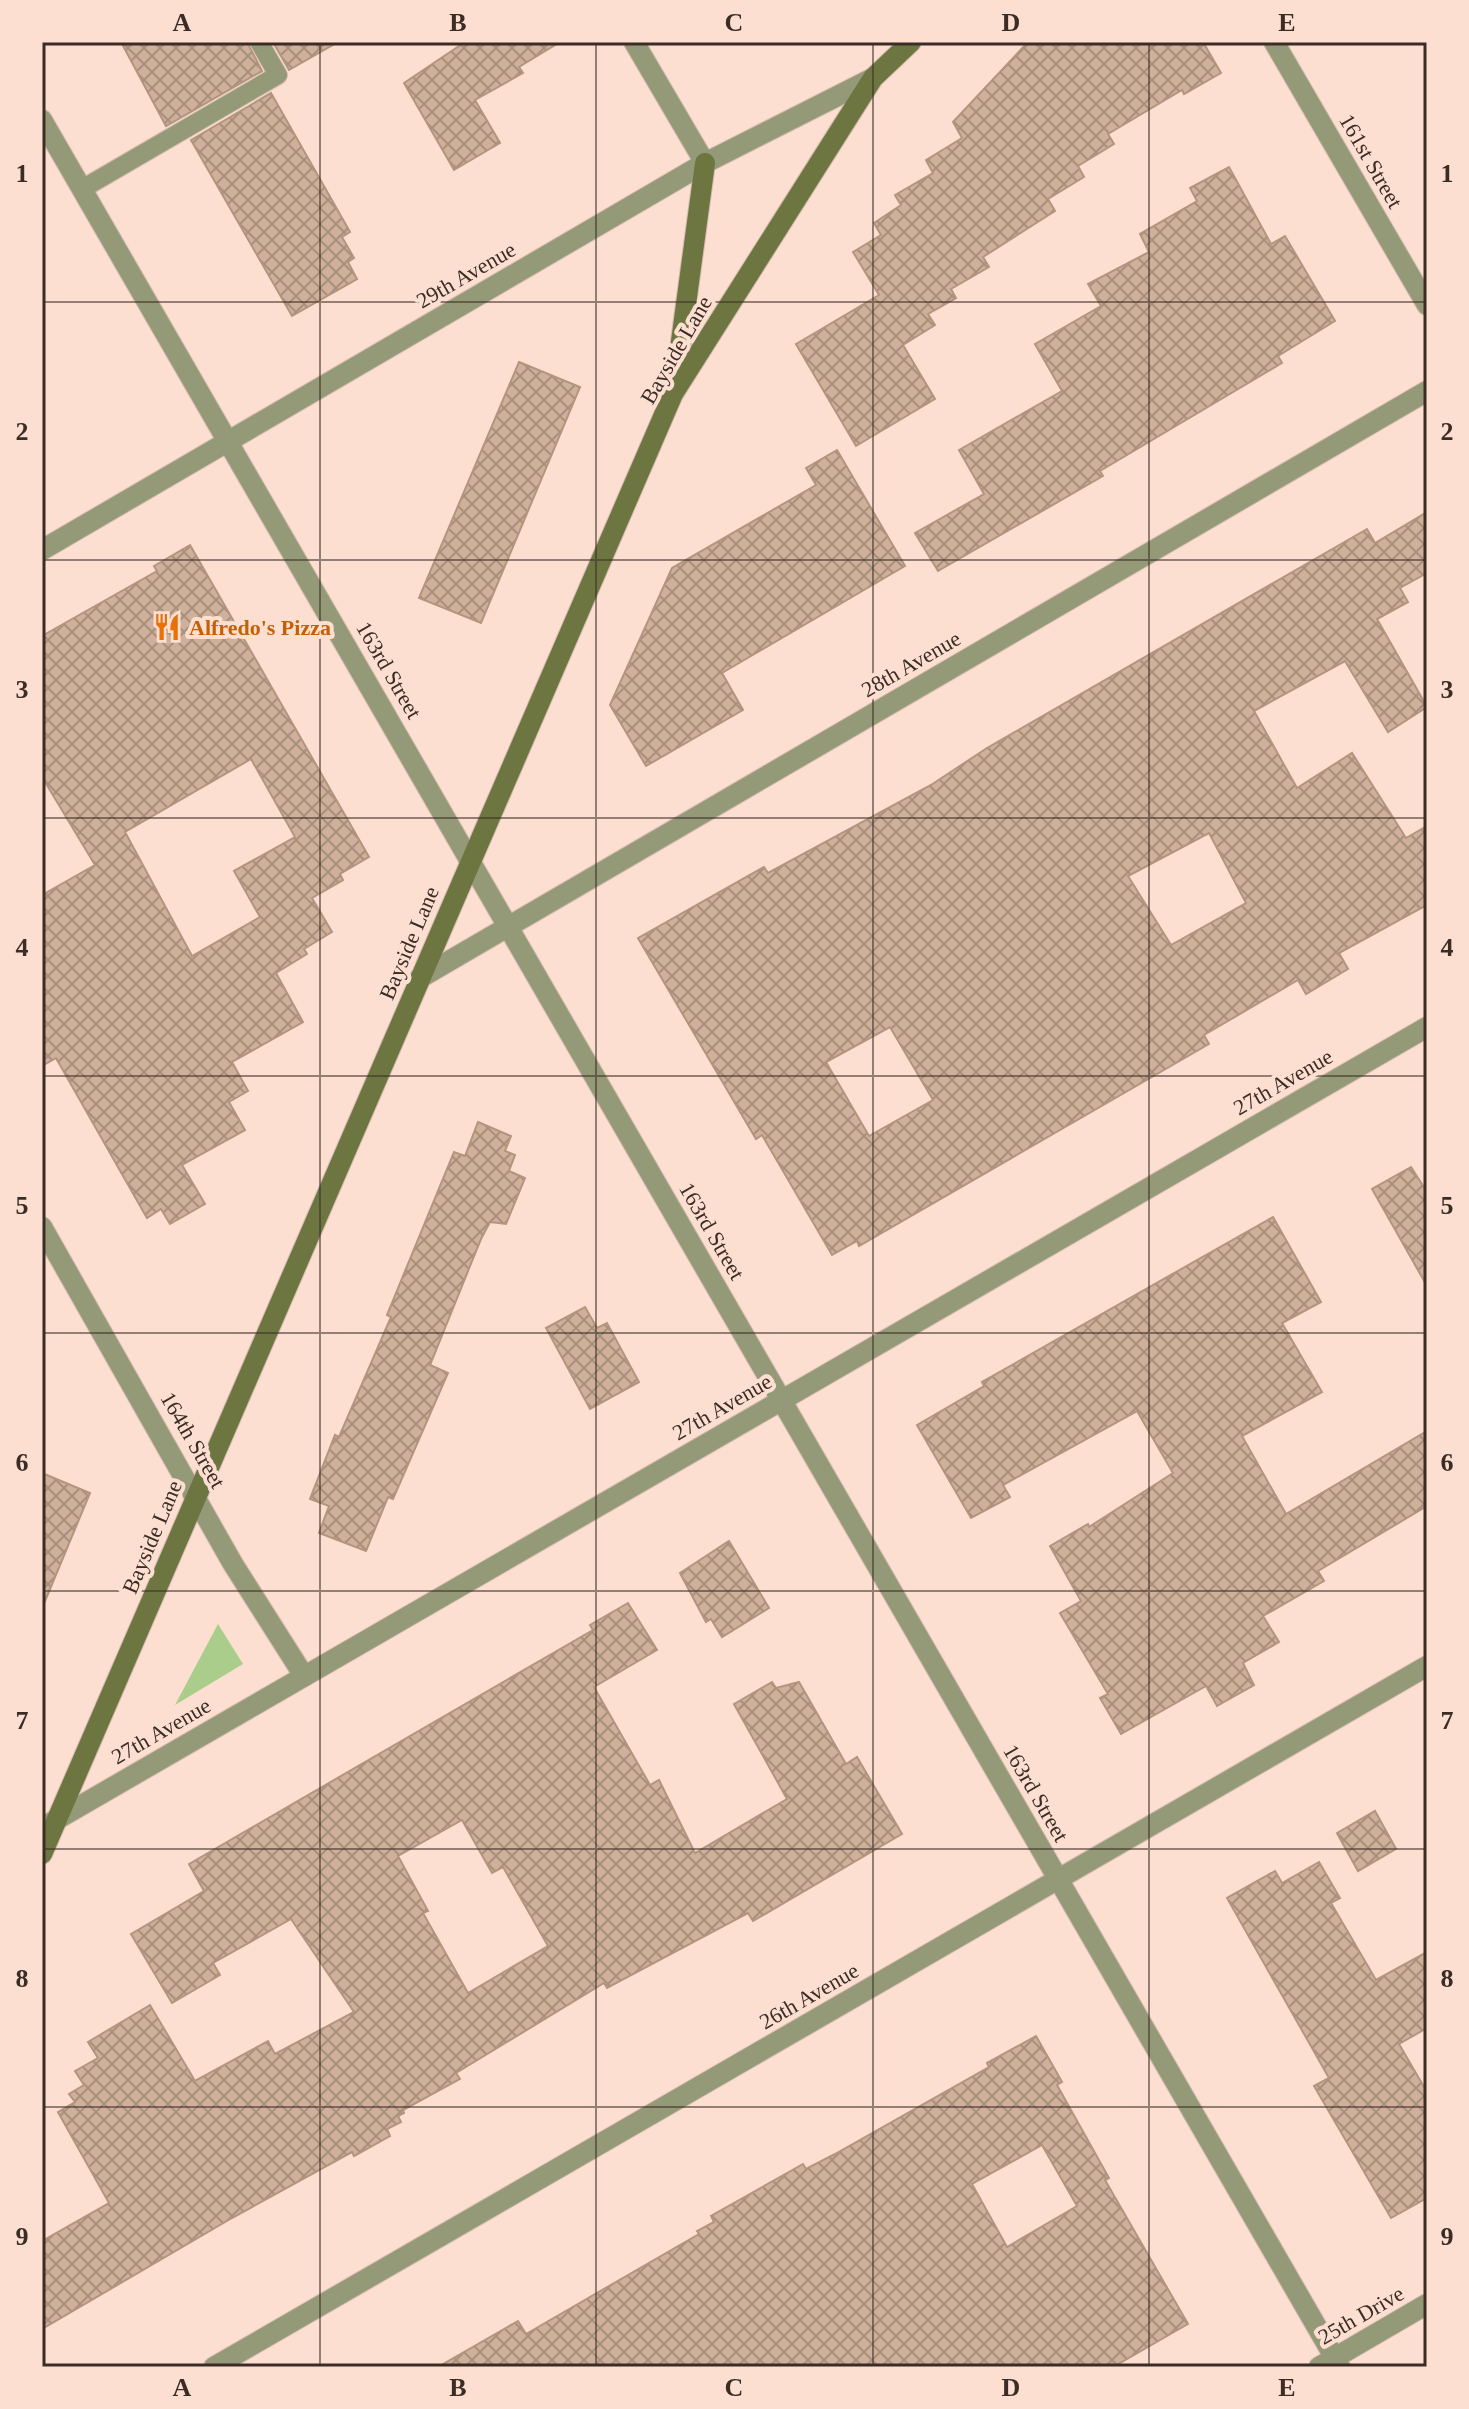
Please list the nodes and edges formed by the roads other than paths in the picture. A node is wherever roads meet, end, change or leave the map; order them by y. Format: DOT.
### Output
graph roads {
  1 [pos="259,42"];
  2 [pos="634,42"];
  3 [pos="911,42"];
  4 [pos="1274,42"];
  5 [pos="873,78"];
  6 [pos="42,120"];
  7 [pos="705,163"];
  8 [pos="82,189"];
  9 [pos="1427,305"];
  10 [pos="1427,391"];
  11 [pos="673,394"];
  12 [pos="229,441"];
  13 [pos="42,550"];
  14 [pos="471,861"];
  15 [pos="508,926"];
  16 [pos="420,978"];
  17 [pos="1427,1027"];
  18 [pos="42,1227"];
  19 [pos="781,1400"];
  20 [pos="196,1494"];
  21 [pos="1427,1666"];
  22 [pos="304,1676"];
  23 [pos="49,1824"];
  24 [pos="42,1854"];
  25 [pos="1058,1880"];
  26 [pos="1427,2304"];
  27 [pos="1331,2364"];
  28 [pos="214,2367"];
  1 -- 8 [label="lane"];
  2 -- 7 [label="street"];
  3 -- 5 [label="street, 29th Avenue"];
  4 -- 9 [label="street, 161st Street"];
  5 -- 7 [label="street, 29th Avenue"];
  5 -- 11 [label="street, Bayside Lane"];
  6 -- 8 [label="street, 163rd Street"];
  7 -- 11 [label="street"];
  7 -- 12 [label="street, 29th Avenue"];
  8 -- 12 [label="street, 163rd Street"];
  10 -- 15 [label="street, 28th Avenue"];
  11 -- 14 [label="street, Bayside Lane"];
  12 -- 13 [label="street, 29th Avenue"];
  12 -- 14 [label="street, 163rd Street"];
  14 -- 15 [label="street, 163rd Street"];
  14 -- 16 [label="street, Bayside Lane"];
  15 -- 16 [label="street, 28th Avenue"];
  15 -- 19 [label="street, 163rd Street"];
  16 -- 20 [label="street, Bayside Lane"];
  17 -- 19 [label="street, 27th Avenue"];
  18 -- 20 [label="street, 164th Street"];
  19 -- 22 [label="street, 27th Avenue"];
  19 -- 25 [label="street, 163rd Street"];
  20 -- 22 [label="street, 164th Street"];
  20 -- 23 [label="street, Bayside Lane"];
  21 -- 25 [label="street, 26th Avenue"];
  22 -- 23 [label="street, 27th Avenue"];
  23 -- 24 [label="street, Bayside Lane"];
  25 -- 27 [label="street, 163rd Street"];
  25 -- 28 [label="street, 26th Avenue"];
  26 -- 27 [label="street, 25th Drive"];
}
